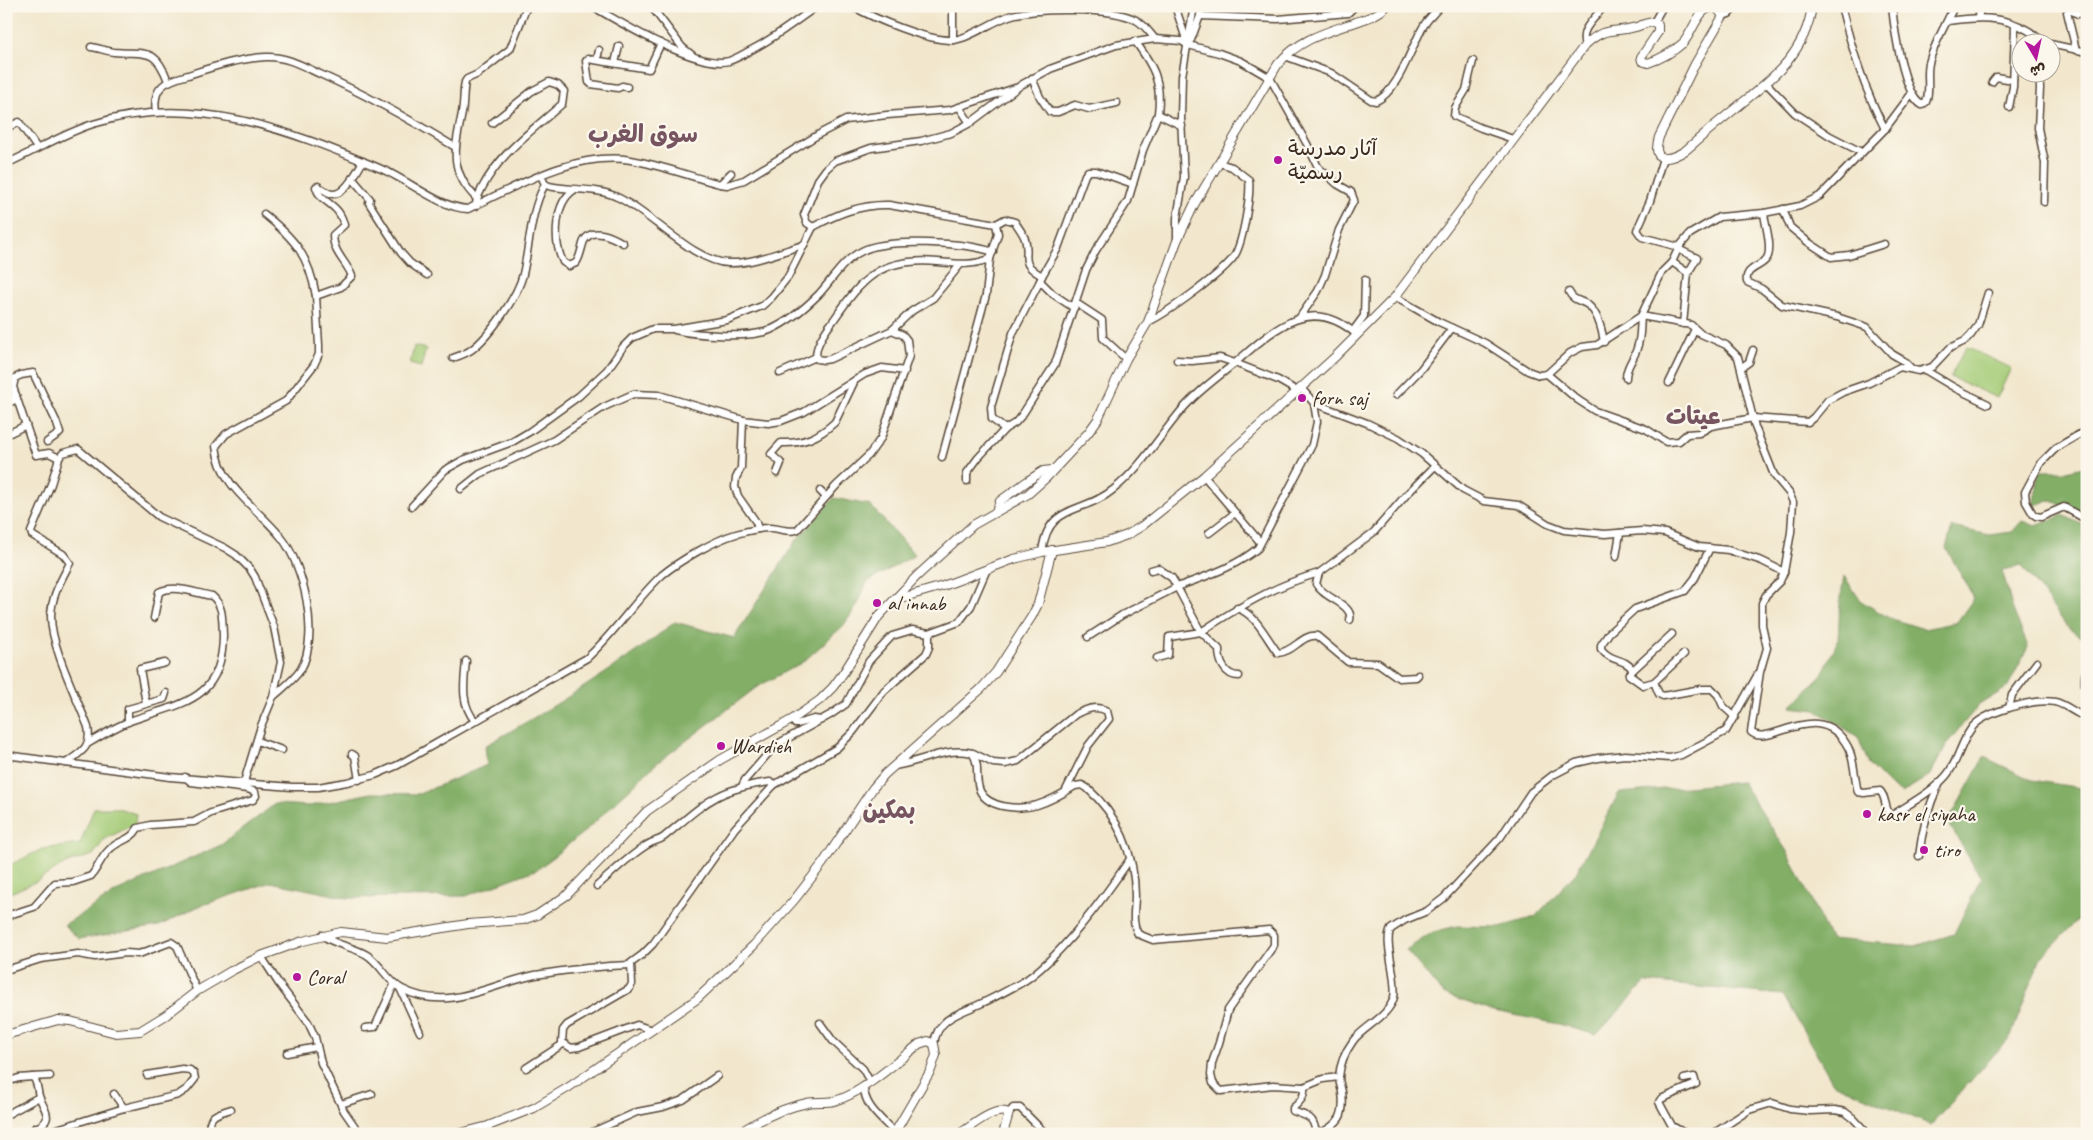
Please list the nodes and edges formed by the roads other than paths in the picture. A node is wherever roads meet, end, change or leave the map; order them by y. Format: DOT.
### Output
graph roads {
  1 [pos="528,6"];
  2 [pos="592,6"];
  3 [pos="651,6"];
  4 [pos="817,6"];
  5 [pos="852,6"];
  6 [pos="953,6"];
  7 [pos="1176,6"];
  8 [pos="1194,6"];
  9 [pos="1201,6"];
  10 [pos="1355,6"];
  11 [pos="1387,6"];
  12 [pos="1440,6"];
  13 [pos="1604,6"];
  14 [pos="1663,6"];
  15 [pos="1736,6"];
  16 [pos="1812,6"];
  17 [pos="1841,6"];
  18 [pos="1892,6"];
  19 [pos="1954,6"];
  20 [pos="2086,6"];
  21 [pos="1981,7"];
  22 [pos="2066,8"];
  23 [pos="1200,16"];
  24 [pos="1723,16"];
  25 [pos="1978,17"];
  26 [pos="1948,21"];
  27 [pos="1654,22"];
  28 [pos="2015,25"];
  29 [pos="2015,32"];
  30 [pos="2031,32"];
  31 [pos="1155,39"];
  32 [pos="953,40"];
  33 [pos="1135,41"];
  34 [pos="661,43"];
  35 [pos="1186,44"];
  36 [pos="1585,45"];
  37 [pos="619,46"];
  38 [pos="2060,46"];
  39 [pos="91,47"];
  40 [pos="599,50"];
  41 [pos="2076,50"];
  42 [pos="2087,52"];
  43 [pos="694,56"];
  44 [pos="1285,56"];
  45 [pos="597,60"];
  46 [pos="1473,61"];
  47 [pos="615,63"];
  48 [pos="1032,78"];
  49 [pos="1270,78"];
  50 [pos="2010,79"];
  51 [pos="168,81"];
  52 [pos="1992,82"];
  53 [pos="2013,82"];
  54 [pos="2039,82"];
  55 [pos="1767,84"];
  56 [pos="1021,86"];
  57 [pos="627,87"];
  58 [pos="1912,93"];
  59 [pos="1118,103"];
  60 [pos="2009,107"];
  61 [pos="960,108"];
  62 [pos="156,112"];
  63 [pos="1158,114"];
  64 [pos="492,122"];
  65 [pos="970,122"];
  66 [pos="1182,126"];
  67 [pos="6,128"];
  68 [pos="1885,129"];
  69 [pos="1513,139"];
  70 [pos="454,147"];
  71 [pos="38,148"];
  72 [pos="1861,152"];
  73 [pos="1663,158"];
  74 [pos="363,161"];
  75 [pos="1219,163"];
  76 [pos="6,164"];
  77 [pos="731,173"];
  78 [pos="541,176"];
  79 [pos="352,178"];
  80 [pos="545,184"];
  81 [pos="720,184"];
  82 [pos="1133,184"];
  83 [pos="575,190"];
  84 [pos="476,198"];
  85 [pos="2044,202"];
  86 [pos="476,206"];
  87 [pos="1783,209"];
  88 [pos="1764,213"];
  89 [pos="264,214"];
  90 [pos="996,224"];
  91 [pos="813,227"];
  92 [pos="1176,241"];
  93 [pos="623,243"];
  94 [pos="1884,244"];
  95 [pos="803,245"];
  96 [pos="1678,248"];
  97 [pos="993,252"];
  98 [pos="990,259"];
  99 [pos="1672,262"];
  100 [pos="960,265"];
  101 [pos="1688,273"];
  102 [pos="427,275"];
  103 [pos="1041,279"];
  104 [pos="1365,280"];
  105 [pos="1569,292"];
  106 [pos="1988,294"];
  107 [pos="316,296"];
  108 [pos="1396,297"];
  109 [pos="1075,306"];
  110 [pos="1640,316"];
  111 [pos="1300,317"];
  112 [pos="1148,322"];
  113 [pos="1683,324"];
  114 [pos="1452,328"];
  115 [pos="674,329"];
  116 [pos="892,330"];
  117 [pos="1695,330"];
  118 [pos="1355,333"];
  119 [pos="1604,342"];
  120 [pos="1753,350"];
  121 [pos="816,357"];
  122 [pos="453,358"];
  123 [pos="1126,360"];
  124 [pos="1177,360"];
  125 [pos="1234,363"];
  126 [pos="1742,367"];
  127 [pos="1911,368"];
  128 [pos="1925,370"];
  129 [pos="904,371"];
  130 [pos="780,373"];
  131 [pos="1547,374"];
  132 [pos="856,378"];
  133 [pos="1626,378"];
  134 [pos="1669,383"];
  135 [pos="1299,389"];
  136 [pos="1396,395"];
  137 [pos="17,397"];
  138 [pos="6,398"];
  139 [pos="1314,403"];
  140 [pos="6,404"];
  141 [pos="1988,404"];
  142 [pos="1753,418"];
  143 [pos="743,420"];
  144 [pos="26,426"];
  145 [pos="1005,429"];
  146 [pos="2087,430"];
  147 [pos="6,435"];
  148 [pos="47,442"];
  149 [pos="942,457"];
  150 [pos="59,458"];
  151 [pos="1435,466"];
  152 [pos="1052,470"];
  153 [pos="777,473"];
  154 [pos="1204,476"];
  155 [pos="967,481"];
  156 [pos="1020,488"];
  157 [pos="461,489"];
  158 [pos="820,490"];
  159 [pos="1026,496"];
  160 [pos="826,497"];
  161 [pos="412,506"];
  162 [pos="996,512"];
  163 [pos="1235,512"];
  164 [pos="2087,520"];
  165 [pos="758,529"];
  166 [pos="1209,533"];
  167 [pos="1620,533"];
  168 [pos="1260,542"];
  169 [pos="1710,548"];
  170 [pos="1052,550"];
  171 [pos="1042,552"];
  172 [pos="1616,557"];
  173 [pos="987,569"];
  174 [pos="1151,570"];
  175 [pos="1784,572"];
  176 [pos="1319,573"];
  177 [pos="1177,586"];
  178 [pos="894,600"];
  179 [pos="1238,608"];
  180 [pos="154,618"];
  181 [pos="1350,620"];
  182 [pos="1201,632"];
  183 [pos="929,633"];
  184 [pos="1672,634"];
  185 [pos="1088,637"];
  186 [pos="1684,654"];
  187 [pos="1157,658"];
  188 [pos="466,661"];
  189 [pos="2037,662"];
  190 [pos="165,663"];
  191 [pos="2087,669"];
  192 [pos="1632,670"];
  193 [pos="1760,672"];
  194 [pos="1239,676"];
  195 [pos="1418,676"];
  196 [pos="1654,682"];
  197 [pos="166,693"];
  198 [pos="273,697"];
  199 [pos="146,703"];
  200 [pos="2009,708"];
  201 [pos="1736,717"];
  202 [pos="793,719"];
  203 [pos="475,720"];
  204 [pos="821,720"];
  205 [pos="128,722"];
  206 [pos="257,741"];
  207 [pos="89,743"];
  208 [pos="282,750"];
  209 [pos="972,753"];
  210 [pos="352,754"];
  211 [pos="6,755"];
  212 [pos="66,763"];
  213 [pos="894,766"];
  214 [pos="185,777"];
  215 [pos="359,780"];
  216 [pos="244,782"];
  217 [pos="1940,782"];
  218 [pos="774,785"];
  219 [pos="742,786"];
  220 [pos="1065,792"];
  221 [pos="1919,856"];
  222 [pos="1130,859"];
  223 [pos="597,886"];
  224 [pos="6,916"];
  225 [pos="322,935"];
  226 [pos="261,956"];
  227 [pos="630,965"];
  228 [pos="6,970"];
  229 [pos="397,986"];
  230 [pos="197,991"];
  231 [pos="820,1023"];
  232 [pos="365,1028"];
  233 [pos="652,1030"];
  234 [pos="420,1032"];
  235 [pos="6,1035"];
  236 [pos="564,1044"];
  237 [pos="934,1044"];
  238 [pos="317,1047"];
  239 [pos="287,1052"];
  240 [pos="526,1068"];
  241 [pos="147,1075"];
  242 [pos="50,1076"];
  243 [pos="717,1076"];
  244 [pos="33,1077"];
  245 [pos="1339,1077"];
  246 [pos="1684,1079"];
  247 [pos="6,1082"];
  248 [pos="867,1084"];
  249 [pos="1304,1087"];
  250 [pos="114,1094"];
  251 [pos="372,1094"];
  252 [pos="39,1097"];
  253 [pos="341,1104"];
  254 [pos="124,1108"];
  255 [pos="231,1109"];
  256 [pos="1009,1113"];
  257 [pos="6,1115"];
  258 [pos="895,1133"];
  259 [pos="1320,1133"];
  260 [pos="33,1134"];
  261 [pos="41,1134"];
  262 [pos="208,1134"];
  263 [pos="360,1134"];
  264 [pos="457,1134"];
  265 [pos="588,1134"];
  266 [pos="738,1134"];
  267 [pos="959,1134"];
  268 [pos="1003,1134"];
  269 [pos="1046,1134"];
  270 [pos="1686,1134"];
  271 [pos="1713,1134"];
  272 [pos="1868,1134"];
  1 -- 70 [label="street"];
  2 -- 34 [label="street"];
  3 -- 43 [label="street"];
  4 -- 43 [label="street"];
  5 -- 32 [label="street"];
  6 -- 32 [label="street"];
  7 -- 35 [label="street"];
  8 -- 35 [label="street"];
  9 -- 23 [label="street"];
  10 -- 23 [label="street"];
  11 -- 44 [label="main road"];
  12 -- 44 [label="street"];
  13 -- 36 [label="street"];
  14 -- 27 [label="street"];
  15 -- 24 [label="street"];
  16 -- 55 [label="main road"];
  17 -- 68 [label="street"];
  18 -- 58 [label="street"];
  19 -- 26 [label="street"];
  20 -- 22 [label="street"];
  21 -- 25 [label="street"];
  22 -- 41 [label="street"];
  23 -- 35 [label="street"];
  24 -- 27 [label="main road"];
  24 -- 73 [label="main road"];
  25 -- 26 [label="street"];
  25 -- 28 [label="street"];
  26 -- 58 [label="street"];
  27 -- 36 [label="main road"];
  28 -- 29 [label="street"];
  28 -- 30 [label="street"];
  31 -- 32 [label="street"];
  31 -- 33 [label="street"];
  31 -- 35 [label="street"];
  33 -- 48 [label="street"];
  33 -- 63 [label="street"];
  34 -- 43 [label="street"];
  34 -- 47 [label="street"];
  35 -- 49 [label="street"];
  35 -- 66 [label="street"];
  36 -- 69 [label="main road"];
  37 -- 47 [label="street"];
  38 -- 41 [label="street"];
  39 -- 51 [label="street"];
  40 -- 45 [label="street"];
  41 -- 42 [label="street"];
  44 -- 49 [label="main road"];
  45 -- 47 [label="street"];
  45 -- 57 [label="street"];
  46 -- 69 [label="street"];
  48 -- 56 [label="street"];
  48 -- 59 [label="street"];
  49 -- 75 [label="main road"];
  49 -- 111 [label="street"];
  50 -- 52 [label="street"];
  51 -- 62 [label="street"];
  51 -- 70 [label="street"];
  53 -- 60 [label="street"];
  54 -- 85 [label="street"];
  55 -- 72 [label="street"];
  55 -- 73 [label="main road"];
  56 -- 61 [label="street"];
  56 -- 65 [label="street"];
  58 -- 68 [label="street"];
  61 -- 65 [label="street"];
  61 -- 81 [label="street"];
  62 -- 71 [label="street"];
  62 -- 74 [label="street"];
  63 -- 66 [label="street"];
  63 -- 82 [label="street"];
  64 -- 84 [label="street"];
  65 -- 91 [label="street"];
  66 -- 92 [label="street"];
  67 -- 71 [label="street"];
  68 -- 72 [label="street"];
  69 -- 108 [label="main road"];
  70 -- 84 [label="street"];
  71 -- 76 [label="street"];
  72 -- 87 [label="street"];
  73 -- 96 [label="street"];
  74 -- 79 [label="street"];
  74 -- 86 [label="street"];
  75 -- 92 [label="main road"];
  75 -- 112 [label="street"];
  77 -- 81 [label="street"];
  78 -- 80 [label="street"];
  78 -- 81 [label="street"];
  78 -- 86 [label="street"];
  79 -- 102 [label="street"];
  79 -- 107 [label="street"];
  80 -- 83 [label="street"];
  80 -- 122 [label="street"];
  82 -- 103 [label="street"];
  82 -- 109 [label="street"];
  83 -- 93 [label="street"];
  83 -- 95 [label="street"];
  84 -- 86 [label="street"];
  87 -- 88 [label="street"];
  87 -- 94 [label="street"];
  88 -- 96 [label="street"];
  88 -- 127 [label="street"];
  89 -- 107 [label="street"];
  90 -- 91 [label="street"];
  90 -- 97 [label="street"];
  90 -- 103 [label="street"];
  91 -- 95 [label="street"];
  92 -- 112 [label="main road"];
  95 -- 115 [label="street"];
  96 -- 99 [label="street"];
  96 -- 101 [label="street"];
  97 -- 98 [label="street"];
  97 -- 115 [label="street"];
  98 -- 100 [label="street"];
  98 -- 149 [label="street"];
  99 -- 101 [label="street"];
  99 -- 110 [label="street"];
  100 -- 116 [label="street"];
  100 -- 121 [label="street"];
  101 -- 113 [label="street"];
  103 -- 109 [label="street"];
  103 -- 145 [label="street"];
  104 -- 118 [label="street"];
  105 -- 119 [label="street"];
  106 -- 128 [label="street"];
  107 -- 198 [label="street"];
  108 -- 114 [label="street"];
  108 -- 118 [label="main road"];
  109 -- 123 [label="street"];
  109 -- 145 [label="street"];
  110 -- 113 [label="street"];
  110 -- 119 [label="street"];
  110 -- 133 [label="street"];
  111 -- 118 [label="street"];
  111 -- 125 [label="street"];
  112 -- 123 [label="main road"];
  113 -- 117 [label="street"];
  114 -- 131 [label="street"];
  114 -- 136 [label="street"];
  115 -- 161 [label="street"];
  116 -- 121 [label="street"];
  116 -- 129 [label="street"];
  117 -- 126 [label="street"];
  117 -- 134 [label="street"];
  118 -- 135 [label="main road"];
  119 -- 131 [label="street"];
  120 -- 126 [label="street"];
  121 -- 130 [label="street"];
  123 -- 152 [label="main road"];
  124 -- 125 [label="street"];
  125 -- 135 [label="street"];
  125 -- 171 [label="street"];
  126 -- 142 [label="street"];
  127 -- 128 [label="street"];
  127 -- 142 [label="street"];
  128 -- 141 [label="street"];
  129 -- 132 [label="street"];
  129 -- 160 [label="street"];
  131 -- 142 [label="street"];
  132 -- 143 [label="street"];
  132 -- 153 [label="street"];
  135 -- 139 [label="street"];
  135 -- 154 [label="main road"];
  137 -- 138 [label="street"];
  137 -- 140 [label="street"];
  137 -- 144 [label="street"];
  137 -- 148 [label="street"];
  139 -- 151 [label="street"];
  139 -- 168 [label="street"];
  142 -- 175 [label="street"];
  143 -- 157 [label="street"];
  143 -- 165 [label="street"];
  144 -- 147 [label="street"];
  144 -- 150 [label="street"];
  145 -- 155 [label="street"];
  146 -- 164 [label="street"];
  150 -- 198 [label="street"];
  150 -- 207 [label="street"];
  151 -- 167 [label="street"];
  151 -- 176 [label="street"];
  152 -- 156 [label="main road"];
  152 -- 159 [label="main road"];
  154 -- 163 [label="street"];
  154 -- 170 [label="main road"];
  156 -- 159 [label="main road"];
  156 -- 162 [label="main road"];
  158 -- 160 [label="street"];
  159 -- 162 [label="main road"];
  160 -- 165 [label="street"];
  162 -- 178 [label="main road"];
  163 -- 166 [label="street"];
  163 -- 168 [label="street"];
  165 -- 203 [label="street"];
  167 -- 169 [label="street"];
  167 -- 172 [label="street"];
  168 -- 177 [label="street"];
  169 -- 175 [label="street"];
  169 -- 192 [label="street"];
  170 -- 171 [label="main road"];
  170 -- 213 [label="main road"];
  171 -- 173 [label="main road"];
  173 -- 178 [label="main road"];
  173 -- 183 [label="street"];
  174 -- 177 [label="street"];
  175 -- 193 [label="street"];
  176 -- 179 [label="street"];
  176 -- 181 [label="street"];
  177 -- 182 [label="street"];
  177 -- 185 [label="street"];
  178 -- 202 [label="main road"];
  179 -- 182 [label="street"];
  179 -- 195 [label="street"];
  180 -- 205 [label="street"];
  182 -- 187 [label="street"];
  182 -- 194 [label="street"];
  183 -- 204 [label="street"];
  183 -- 218 [label="street"];
  184 -- 192 [label="street"];
  186 -- 196 [label="street"];
  188 -- 203 [label="street"];
  189 -- 200 [label="street"];
  190 -- 199 [label="street"];
  191 -- 200 [label="street"];
  192 -- 196 [label="street"];
  193 -- 201 [label="street"];
  193 -- 217 [label="street"];
  196 -- 201 [label="street"];
  197 -- 199 [label="street"];
  198 -- 206 [label="street"];
  199 -- 205 [label="street"];
  200 -- 217 [label="street"];
  201 -- 245 [label="street"];
  202 -- 204 [label="street"];
  202 -- 225 [label="main road"];
  203 -- 215 [label="street"];
  204 -- 219 [label="street"];
  205 -- 207 [label="street"];
  206 -- 208 [label="street"];
  206 -- 216 [label="street"];
  207 -- 212 [label="street"];
  209 -- 213 [label="street"];
  209 -- 220 [label="street"];
  209 -- 220 [label="street"];
  210 -- 215 [label="street"];
  211 -- 212 [label="street"];
  212 -- 214 [label="street"];
  213 -- 233 [label="main road"];
  214 -- 216 [label="street"];
  214 -- 224 [label="street"];
  215 -- 216 [label="street"];
  217 -- 221 [label="street"];
  218 -- 219 [label="street"];
  218 -- 227 [label="street"];
  219 -- 223 [label="street"];
  220 -- 222 [label="street"];
  222 -- 237 [label="street"];
  222 -- 249 [label="street"];
  225 -- 226 [label="main road"];
  225 -- 229 [label="street"];
  226 -- 230 [label="main road"];
  226 -- 238 [label="street"];
  227 -- 229 [label="street"];
  227 -- 236 [label="street"];
  228 -- 230 [label="street"];
  229 -- 232 [label="street"];
  229 -- 234 [label="street"];
  230 -- 235 [label="main road"];
  231 -- 248 [label="street"];
  233 -- 236 [label="street"];
  233 -- 264 [label="main road"];
  236 -- 240 [label="street"];
  237 -- 248 [label="main road"];
  237 -- 258 [label="main road"];
  238 -- 239 [label="street"];
  238 -- 253 [label="street"];
  241 -- 254 [label="street"];
  242 -- 244 [label="street"];
  243 -- 265 [label="street"];
  244 -- 247 [label="street"];
  244 -- 252 [label="street"];
  245 -- 249 [label="street"];
  245 -- 259 [label="street"];
  246 -- 270 [label="street"];
  248 -- 258 [label="street"];
  248 -- 266 [label="main road"];
  249 -- 259 [label="street"];
  250 -- 254 [label="street"];
  251 -- 253 [label="street"];
  252 -- 257 [label="street"];
  252 -- 260 [label="street"];
  253 -- 263 [label="street"];
  254 -- 261 [label="street"];
  255 -- 262 [label="street"];
  256 -- 267 [label="main road"];
  256 -- 268 [label="main road"];
  256 -- 269 [label="street"];
  271 -- 272 [label="street"];
}
